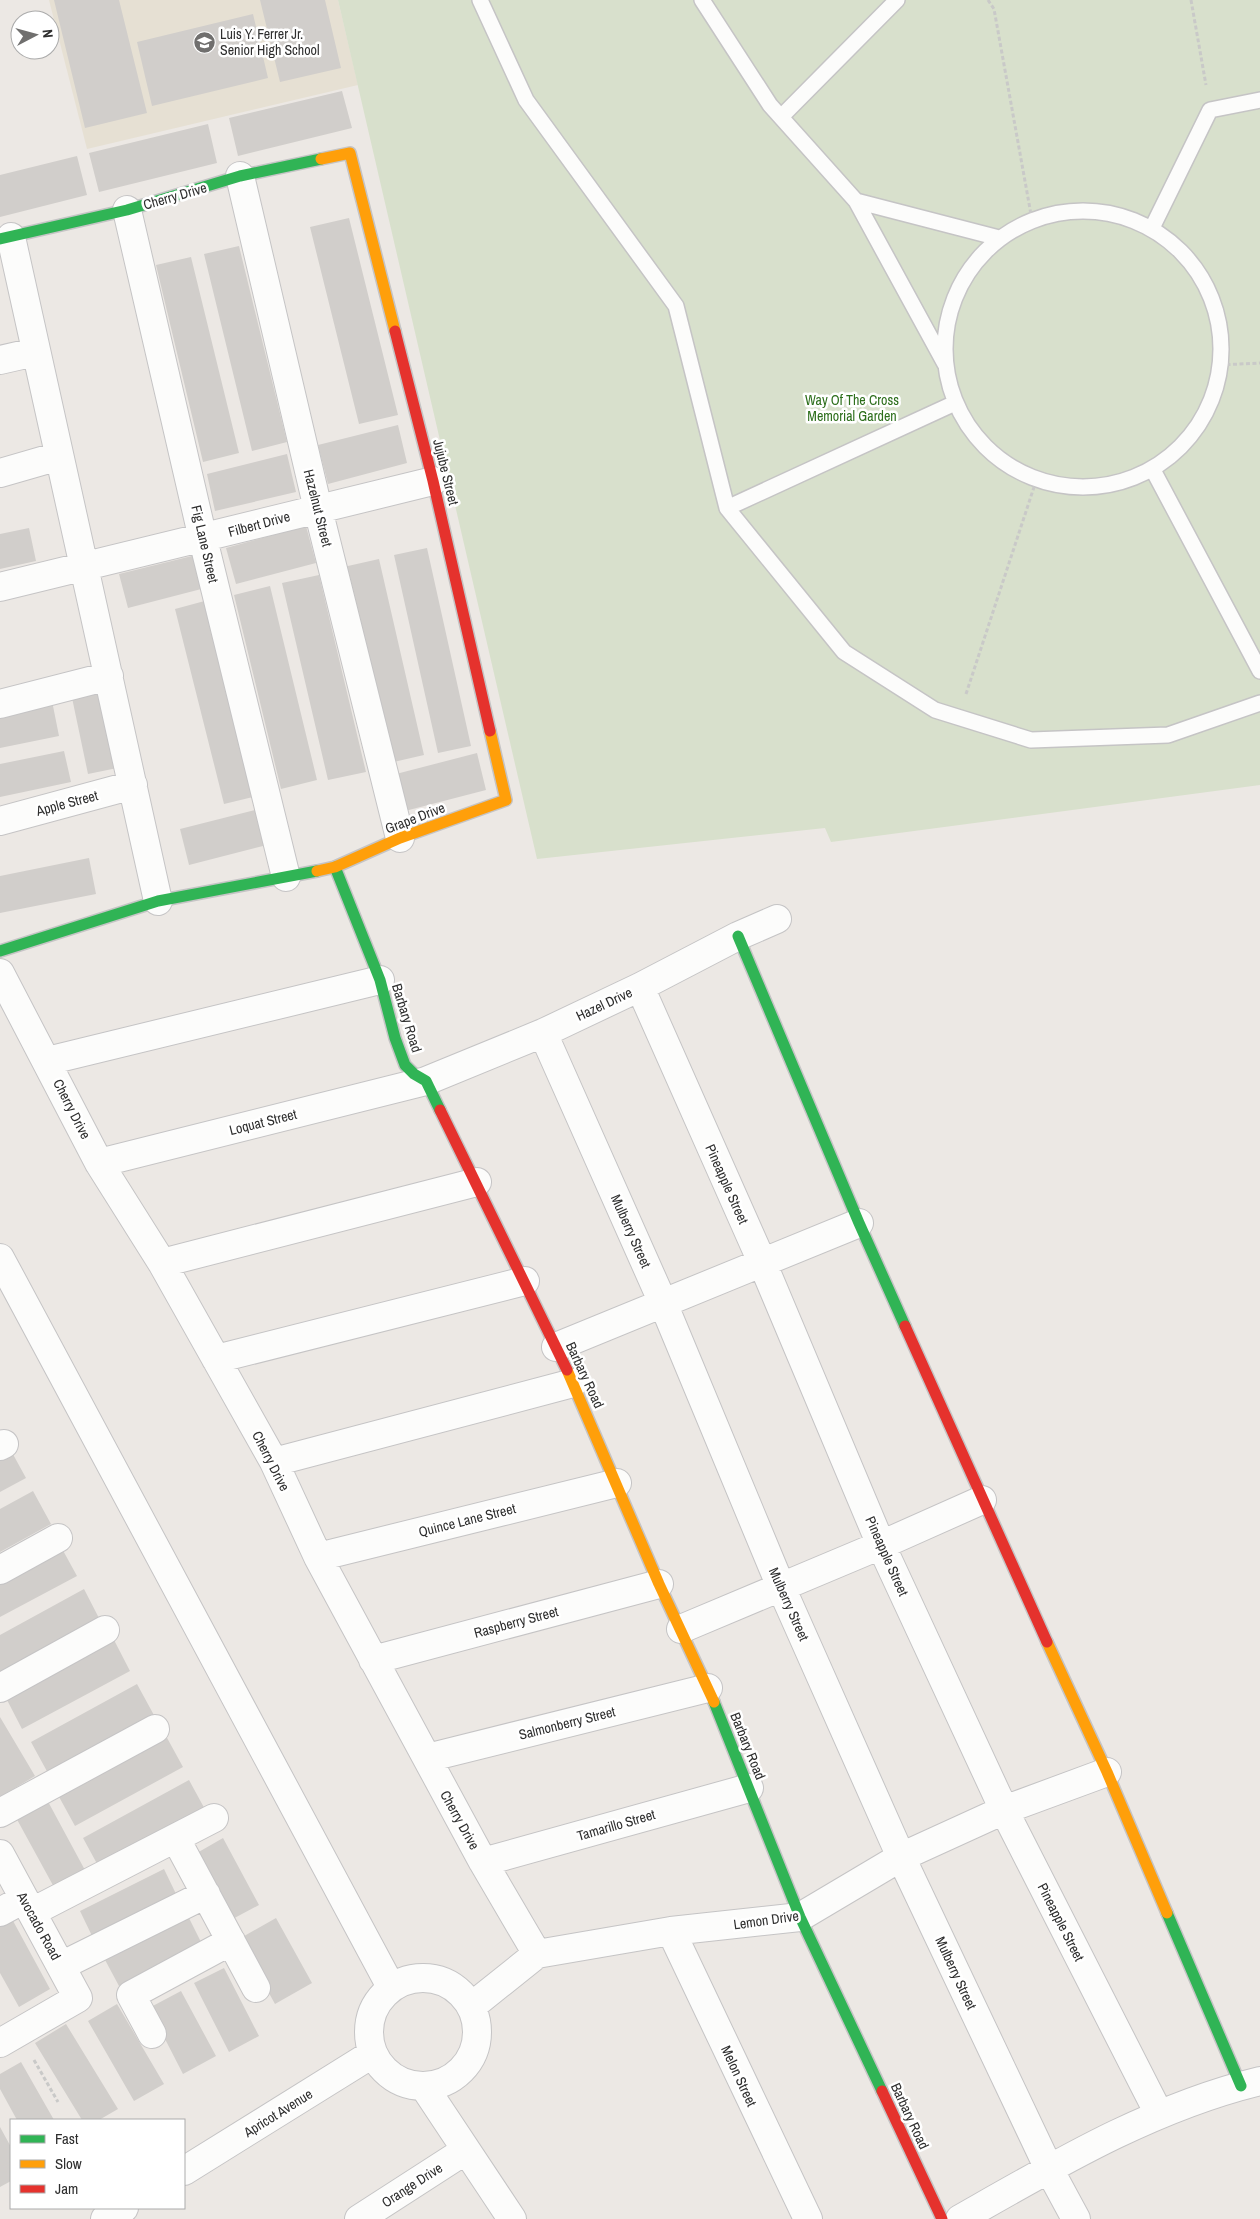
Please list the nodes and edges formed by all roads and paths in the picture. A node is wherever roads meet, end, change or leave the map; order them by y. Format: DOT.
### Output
graph roads {
  1 [pos="480,0"];
  2 [pos="702,0"];
  3 [pos="897,0"];
  4 [pos="988,0"];
  5 [pos="1191,0"];
  6 [pos="1260,100"];
  7 [pos="1210,110"];
  8 [pos="781,117"];
  9 [pos="350,153"];
  10 [pos="240,176"];
  11 [pos="856,201"];
  12 [pos="127,210"];
  13 [pos="1032,220"];
  14 [pos="1152,228"];
  15 [pos="5,238"];
  16 [pos="998,238"];
  17 [pos="35,352"];
  18 [pos="0,360"];
  19 [pos="1260,363"];
  20 [pos="944,364"];
  21 [pos="1220,365"];
  22 [pos="954,403"];
  23 [pos="59,456"];
  24 [pos="1153,470"];
  25 [pos="0,473"];
  26 [pos="433,480"];
  27 [pos="1036,481"];
  28 [pos="727,508"];
  29 [pos="318,509"];
  30 [pos="203,539"];
  31 [pos="85,565"];
  32 [pos="0,587"];
  33 [pos="1260,670"];
  34 [pos="109,676"];
  35 [pos="1260,703"];
  36 [pos="0,704"];
  37 [pos="959,718"];
  38 [pos="133,785"];
  39 [pos="506,800"];
  40 [pos="0,821"];
  41 [pos="400,838"];
  42 [pos="335,867"];
  43 [pos="286,877"];
  44 [pos="158,901"];
  45 [pos="778,919"];
  46 [pos="738,936"];
  47 [pos="0,951"];
  48 [pos="0,973"];
  49 [pos="380,980"];
  50 [pos="640,987"];
  51 [pos="543,1033"];
  52 [pos="47,1061"];
  53 [pos="426,1081"];
  54 [pos="99,1163"];
  55 [pos="476,1182"];
  56 [pos="859,1223"];
  57 [pos="0,1258"];
  58 [pos="162,1262"];
  59 [pos="762,1262"];
  60 [pos="525,1281"];
  61 [pos="663,1303"];
  62 [pos="556,1347"];
  63 [pos="216,1359"];
  64 [pos="573,1383"];
  65 [pos="274,1462"];
  66 [pos="617,1483"];
  67 [pos="982,1500"];
  68 [pos="58,1538"];
  69 [pos="881,1545"];
  70 [pos="318,1557"];
  71 [pos="0,1570"];
  72 [pos="659,1584"];
  73 [pos="781,1587"];
  74 [pos="681,1629"];
  75 [pos="105,1630"];
  76 [pos="373,1660"];
  77 [pos="0,1688"];
  78 [pos="708,1688"];
  79 [pos="155,1729"];
  80 [pos="427,1758"];
  81 [pos="1107,1772"];
  82 [pos="749,1788"];
  83 [pos="1004,1810"];
  84 [pos="0,1813"];
  85 [pos="214,1818"];
  86 [pos="176,1839"];
  87 [pos="0,1854"];
  88 [pos="902,1857"];
  89 [pos="483,1862"];
  90 [pos="206,1894"];
  91 [pos="28,1906"];
  92 [pos="0,1912"];
  93 [pos="800,1917"];
  94 [pos="672,1932"];
  95 [pos="231,1942"];
  96 [pos="537,1954"];
  97 [pos="61,1966"];
  98 [pos="391,1987"];
  99 [pos="256,1988"];
  100 [pos="472,2006"];
  101 [pos="152,2034"];
  102 [pos="10,2038"];
  103 [pos="372,2054"];
  104 [pos="1251,2083"];
  105 [pos="425,2088"];
  106 [pos="58,2102"];
  107 [pos="1159,2114"];
  108 [pos="466,2150"];
  109 [pos="1049,2168"];
  110 [pos="185,2170"];
  111 [pos="122,2209"];
  112 [pos="105,2219"];
  113 [pos="359,2219"];
  114 [pos="512,2219"];
  115 [pos="808,2219"];
  116 [pos="942,2219"];
  117 [pos="960,2219"];
  118 [pos="1076,2219"];
  1 -- 28 [label="lane"];
  2 -- 8 [label="lane"];
  3 -- 8 [label="lane"];
  4 -- 13 [label="path"];
  5 -- 7 [label="path"];
  6 -- 7 [label="lane"];
  7 -- 14 [label="lane"];
  8 -- 11 [label="lane"];
  9 -- 10 [label="street, Cherry Drive"];
  9 -- 26 [label="street, Jujube Street"];
  10 -- 12 [label="street, Cherry Drive"];
  10 -- 29 [label="street, Hazelnut Street"];
  11 -- 16 [label="lane"];
  11 -- 20 [label="lane"];
  12 -- 15 [label="street, Cherry Drive"];
  12 -- 30 [label="street, Fig Lane Street"];
  13 -- 14 [label="lane"];
  13 -- 16 [label="lane"];
  14 -- 21 [label="lane"];
  15 -- 17 [label="street"];
  16 -- 20 [label="lane"];
  17 -- 18 [label="street"];
  17 -- 23 [label="street"];
  19 -- 21 [label="path"];
  20 -- 22 [label="lane"];
  21 -- 24 [label="lane"];
  22 -- 27 [label="lane"];
  22 -- 28 [label="lane"];
  23 -- 25 [label="street"];
  23 -- 31 [label="street"];
  24 -- 27 [label="lane"];
  24 -- 33 [label="lane"];
  26 -- 29 [label="street, Filbert Drive"];
  26 -- 39 [label="street, Jujube Street"];
  27 -- 37 [label="path"];
  28 -- 37 [label="lane"];
  29 -- 30 [label="street, Filbert Drive"];
  29 -- 41 [label="street, Hazelnut Street"];
  30 -- 31 [label="street, Filbert Drive"];
  30 -- 43 [label="street, Fig Lane Street"];
  31 -- 32 [label="street, Filbert Drive"];
  31 -- 34 [label="street"];
  34 -- 36 [label="street"];
  34 -- 38 [label="street"];
  35 -- 37 [label="lane"];
  38 -- 40 [label="street, Apple Street"];
  38 -- 44 [label="street"];
  39 -- 41 [label="street, Grape Drive"];
  41 -- 42 [label="street, Grape Drive"];
  42 -- 43 [label="street"];
  42 -- 49 [label="street, Barbary Road"];
  43 -- 44 [label="street"];
  44 -- 47 [label="street"];
  45 -- 46 [label="street, Hazel Drive"];
  46 -- 50 [label="street, Hazel Drive"];
  46 -- 56 [label="street"];
  48 -- 52 [label="street, Cherry Drive"];
  49 -- 52 [label="street"];
  49 -- 53 [label="street, Barbary Road"];
  50 -- 51 [label="street, Hazel Drive"];
  50 -- 59 [label="street, Pineapple Street"];
  51 -- 53 [label="street, Hazel Drive"];
  51 -- 61 [label="street, Mulberry Street"];
  52 -- 54 [label="street, Cherry Drive"];
  53 -- 54 [label="street, Loquat Street"];
  53 -- 55 [label="street, Barbary Road"];
  54 -- 58 [label="street, Cherry Drive"];
  55 -- 58 [label="street"];
  55 -- 60 [label="street, Barbary Road"];
  56 -- 59 [label="street"];
  56 -- 67 [label="street"];
  57 -- 98 [label="street"];
  58 -- 63 [label="street, Cherry Drive"];
  59 -- 61 [label="street"];
  59 -- 69 [label="street, Pineapple Street"];
  60 -- 62 [label="street, Barbary Road"];
  60 -- 63 [label="street"];
  61 -- 62 [label="street"];
  61 -- 73 [label="street, Mulberry Street"];
  62 -- 64 [label="street, Barbary Road"];
  63 -- 65 [label="street, Cherry Drive"];
  64 -- 65 [label="street"];
  64 -- 66 [label="street, Barbary Road"];
  65 -- 70 [label="street, Cherry Drive"];
  66 -- 70 [label="street, Quince Lane Street"];
  66 -- 72 [label="street, Barbary Road"];
  67 -- 69 [label="street"];
  67 -- 81 [label="street"];
  68 -- 71 [label="street"];
  69 -- 73 [label="street"];
  69 -- 83 [label="street, Pineapple Street"];
  70 -- 76 [label="street, Cherry Drive"];
  72 -- 74 [label="street, Barbary Road"];
  72 -- 76 [label="street, Raspberry Street"];
  73 -- 74 [label="street"];
  73 -- 88 [label="street, Mulberry Street"];
  74 -- 78 [label="street, Barbary Road"];
  75 -- 77 [label="street"];
  76 -- 80 [label="street, Cherry Drive"];
  78 -- 80 [label="street, Salmonberry Street"];
  78 -- 82 [label="street, Barbary Road"];
  79 -- 84 [label="street"];
  80 -- 89 [label="street, Cherry Drive"];
  81 -- 83 [label="street, Lemon Drive"];
  81 -- 104 [label="street"];
  82 -- 89 [label="street, Tamarillo Street"];
  82 -- 93 [label="street, Barbary Road"];
  83 -- 88 [label="street, Lemon Drive"];
  83 -- 107 [label="street, Pineapple Street"];
  85 -- 86 [label="street"];
  86 -- 90 [label="street"];
  86 -- 91 [label="street"];
  87 -- 91 [label="street, Avocado Road"];
  88 -- 93 [label="street, Lemon Drive"];
  88 -- 109 [label="street, Mulberry Street"];
  89 -- 96 [label="street, Cherry Drive"];
  90 -- 95 [label="street"];
  90 -- 97 [label="street"];
  91 -- 92 [label="street"];
  91 -- 97 [label="street, Avocado Road"];
  93 -- 94 [label="street, Lemon Drive"];
  93 -- 116 [label="street, Barbary Road"];
  94 -- 96 [label="street, Lemon Drive"];
  94 -- 115 [label="street, Melon Street"];
  95 -- 99 [label="street"];
  95 -- 101 [label="street"];
  96 -- 100 [label="street, Lemon Drive"];
  97 -- 102 [label="street, Avocado Road"];
  98 -- 100 [label="street"];
  98 -- 103 [label="street"];
  100 -- 105 [label="street"];
  102 -- 106 [label="path"];
  103 -- 105 [label="street"];
  103 -- 110 [label="street, Apricot Avenue"];
  104 -- 107 [label="street"];
  105 -- 108 [label="street"];
  107 -- 109 [label="street"];
  108 -- 113 [label="street, Orange Drive"];
  108 -- 114 [label="street"];
  109 -- 117 [label="street"];
  109 -- 118 [label="street, Mulberry Street"];
  111 -- 112 [label="street"];
}
